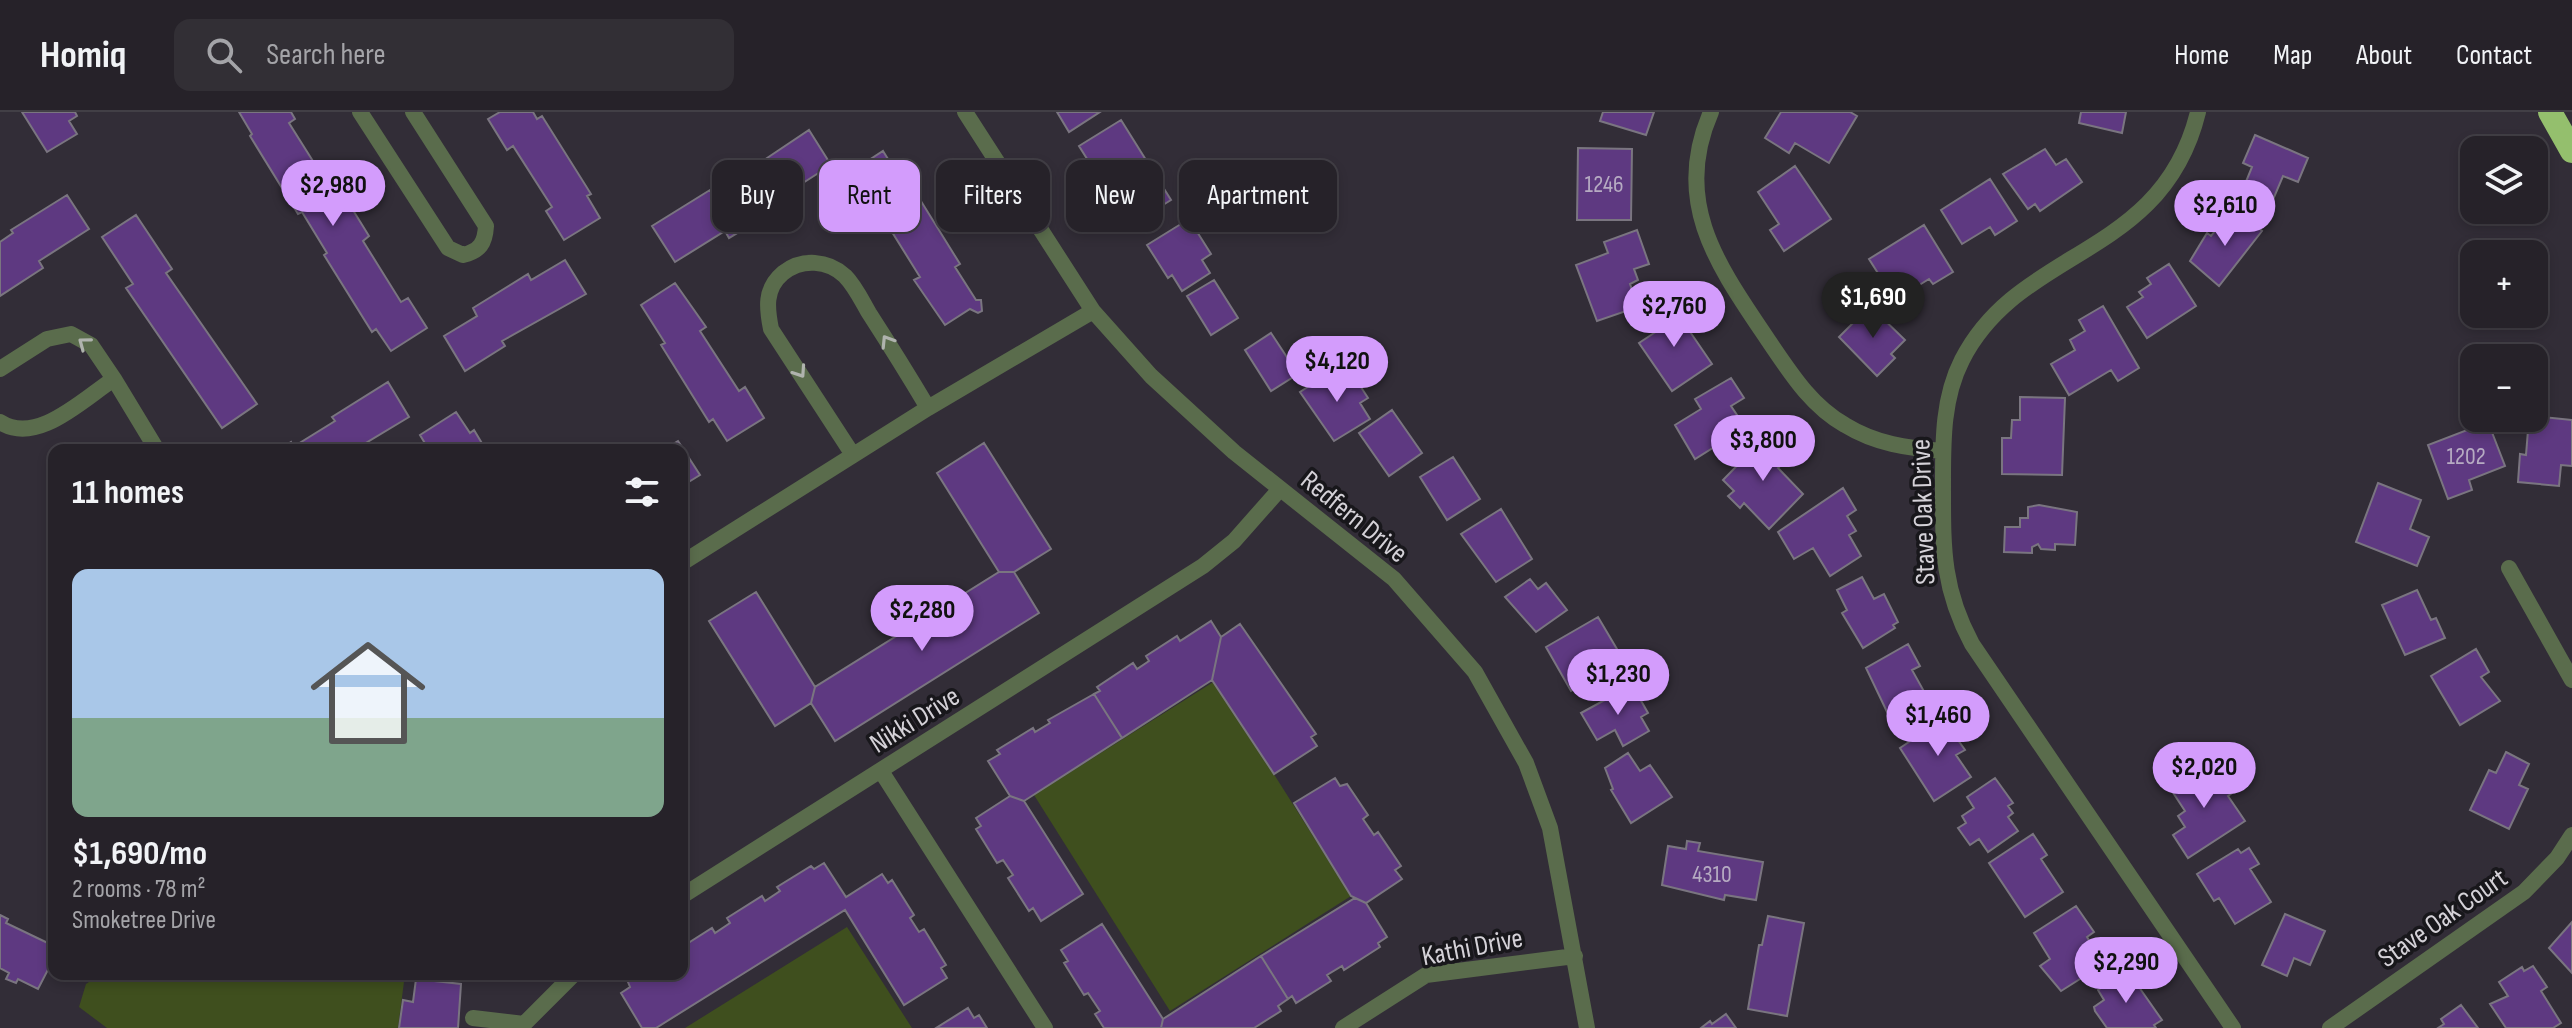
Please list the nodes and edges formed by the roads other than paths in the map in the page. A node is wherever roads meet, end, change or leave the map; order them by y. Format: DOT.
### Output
graph roads {
  1 [pos="360,112"];
  2 [pos="413,112"];
  3 [pos="965,112"];
  4 [pos="1711,112"];
  5 [pos="2198,112"];
  6 [pos="2550,112"];
  7 [pos="2572,151"];
  8 [pos="1093,311"];
  9 [pos="0,369"];
  10 [pos="114,379"];
  11 [pos="928,408"];
  12 [pos="0,422"];
  13 [pos="153,444"];
  14 [pos="1943,451"];
  15 [pos="853,455"];
  16 [pos="1280,489"];
  17 [pos="688,559"];
  18 [pos="2509,568"];
  19 [pos="2572,680"];
  20 [pos="881,771"];
  21 [pos="2572,835"];
  22 [pos="688,892"];
  23 [pos="1575,956"];
  24 [pos="568,980"];
  25 [pos="473,1018"];
  26 [pos="1045,1028"];
  27 [pos="1343,1028"];
  28 [pos="1587,1028"];
  29 [pos="2233,1028"];
  30 [pos="2330,1028"];
  1 -- 2 [label="street"];
  3 -- 8 [label="street, Redfern Drive"];
  4 -- 14 [label="street"];
  5 -- 14 [label="street, Stave Oak Drive"];
  6 -- 7 [label="highway"];
  8 -- 11 [label="street"];
  8 -- 16 [label="street, Redfern Drive"];
  10 -- 9 [label="street, one-way"];
  10 -- 12 [label="street"];
  10 -- 13 [label="street"];
  11 -- 15 [label="street"];
  11 -- 15 [label="street, one-way"];
  14 -- 29 [label="street, Stave Oak Drive"];
  15 -- 17 [label="street"];
  16 -- 20 [label="street, Nikki Drive"];
  16 -- 23 [label="street, Redfern Drive"];
  18 -- 19 [label="street"];
  20 -- 22 [label="street, Nikki Drive"];
  20 -- 26 [label="street"];
  21 -- 30 [label="street, Stave Oak Court"];
  23 -- 27 [label="street, Kathi Drive"];
  23 -- 28 [label="street, Redfern Drive"];
  24 -- 25 [label="street"];
}
